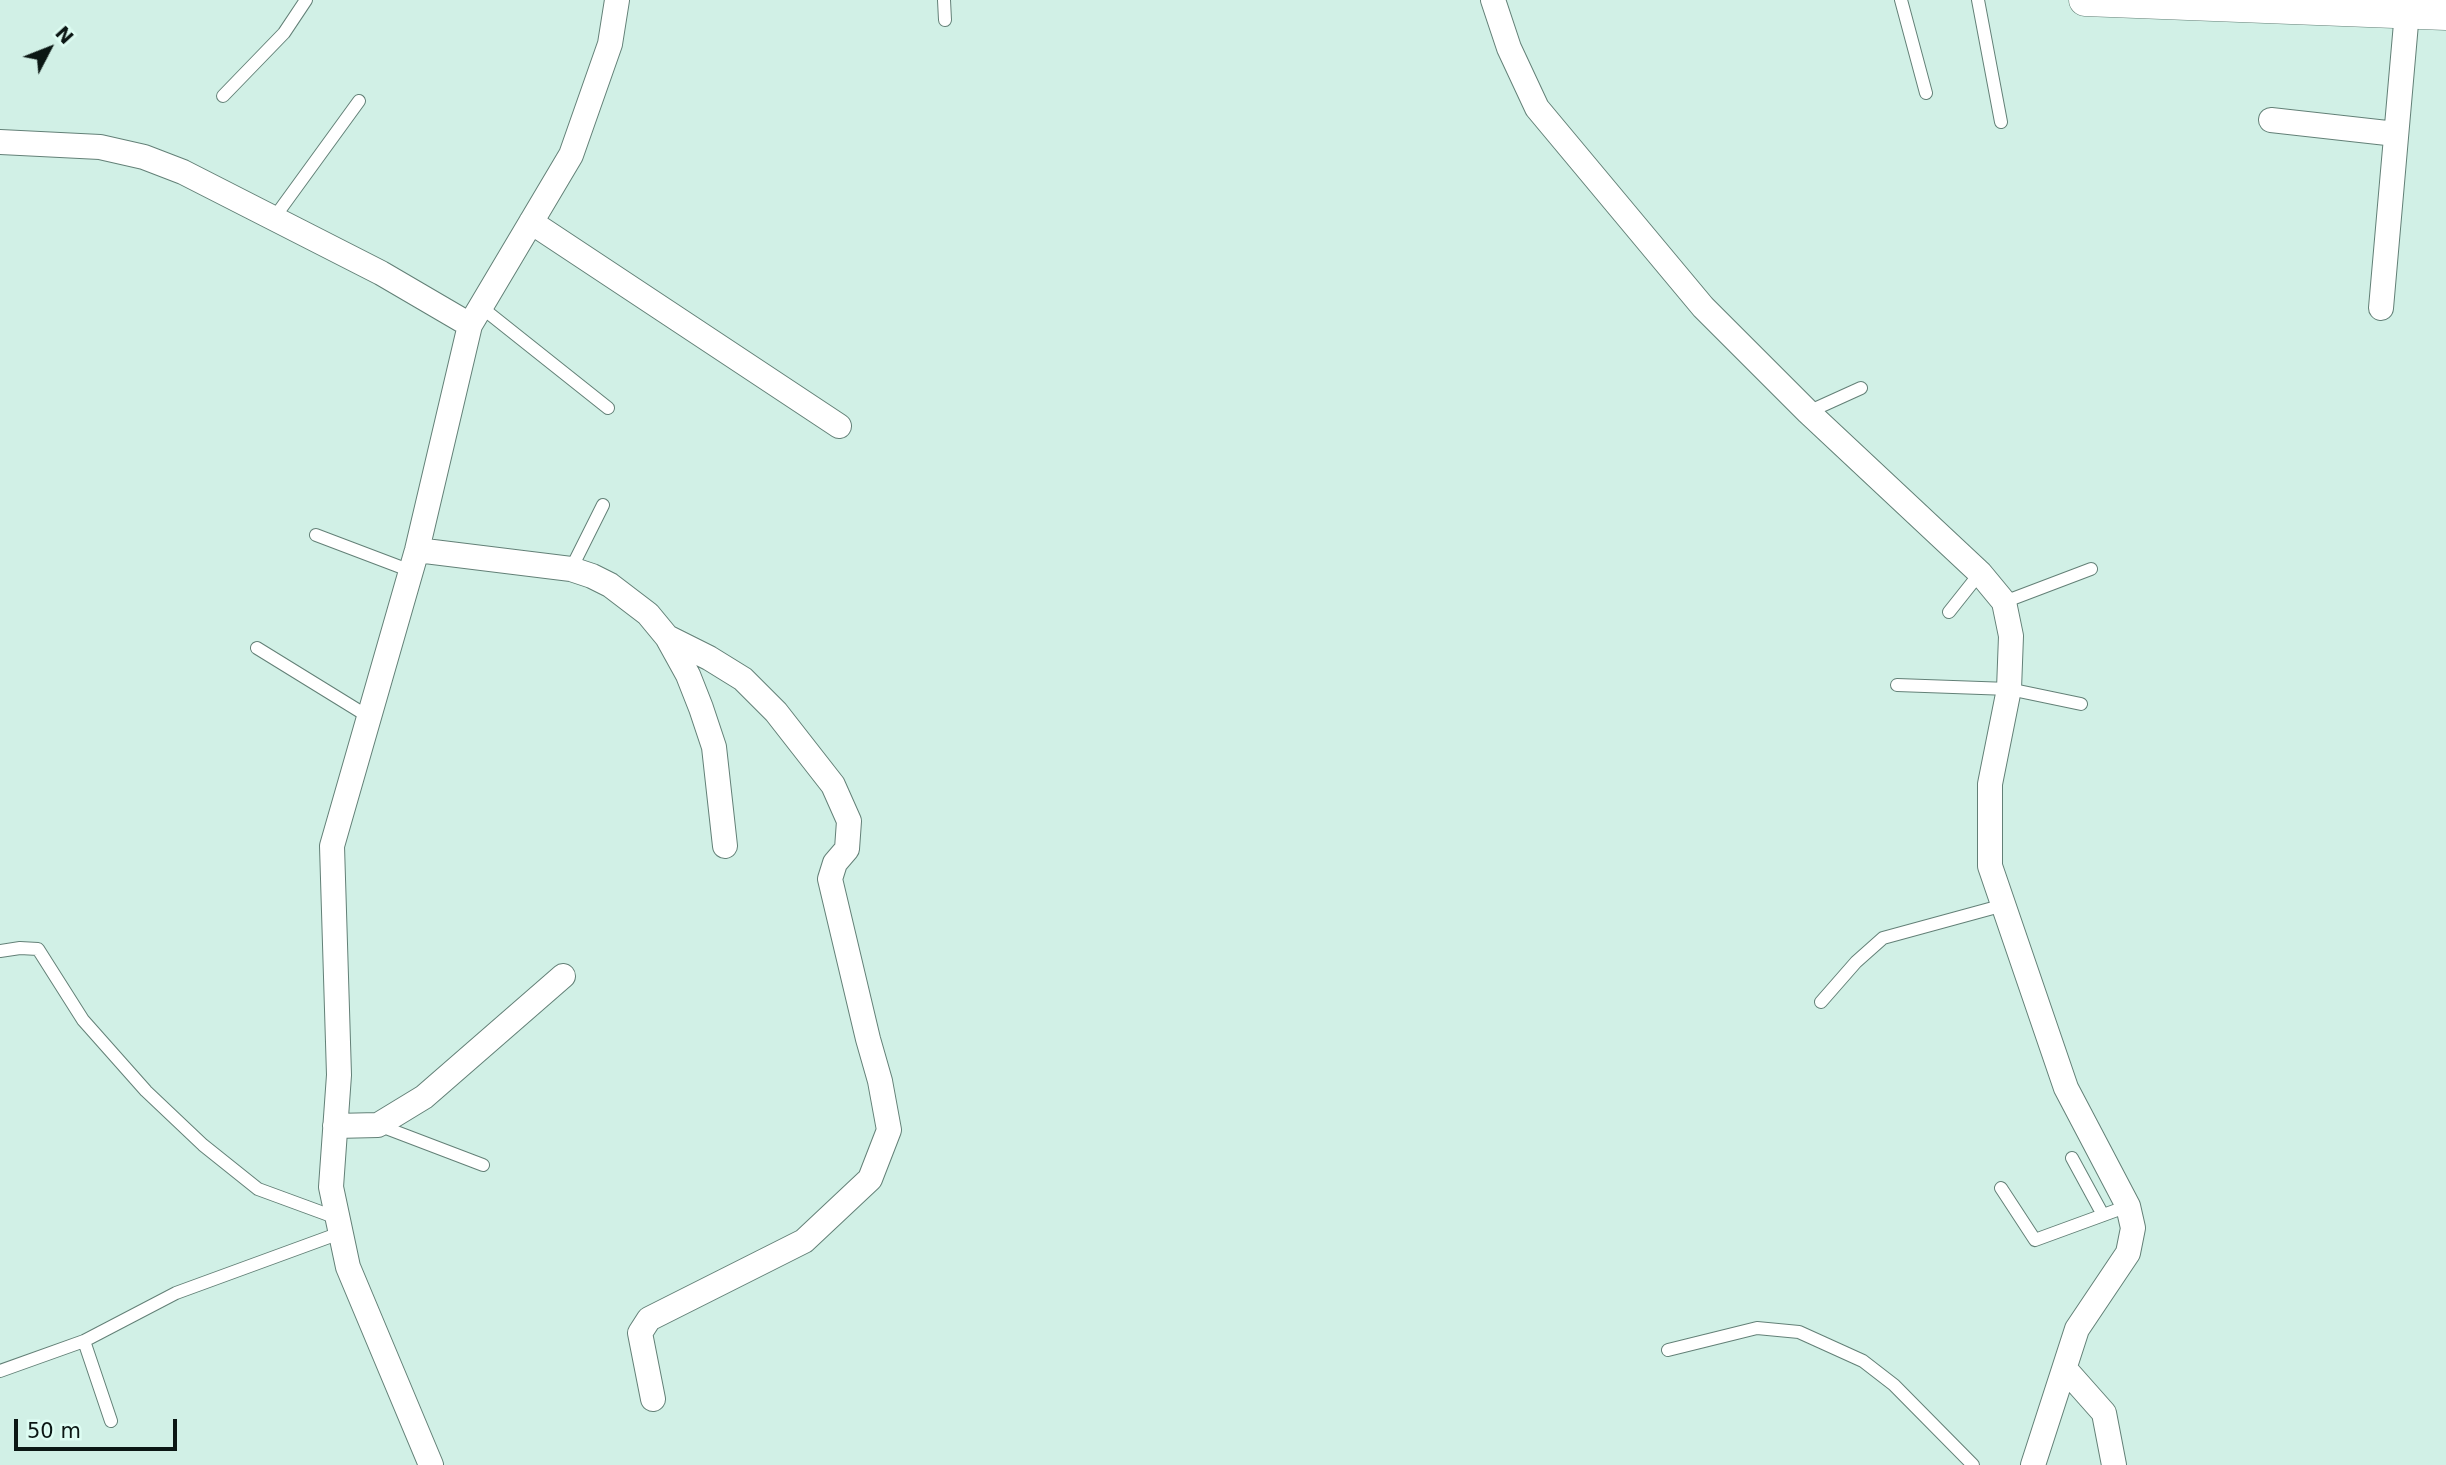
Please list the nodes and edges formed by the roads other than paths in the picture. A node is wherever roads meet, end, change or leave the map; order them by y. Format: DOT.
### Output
graph roads {
  1 [pos="306,0"];
  2 [pos="617,0"];
  3 [pos="944,0"];
  4 [pos="1493,0"];
  5 [pos="1901,0"];
  6 [pos="1978,0"];
  7 [pos="2085,0"];
  8 [pos="2189,2"];
  9 [pos="2430,10"];
  10 [pos="945,20"];
  11 [pos="1926,93"];
  12 [pos="223,96"];
  13 [pos="359,101"];
  14 [pos="2271,120"];
  15 [pos="2001,122"];
  16 [pos="2396,134"];
  17 [pos="0,142"];
  18 [pos="274,218"];
  19 [pos="531,222"];
  20 [pos="2381,308"];
  21 [pos="476,316"];
  22 [pos="1861,388"];
  23 [pos="608,408"];
  24 [pos="1808,412"];
  25 [pos="839,426"];
  26 [pos="603,505"];
  27 [pos="316,535"];
  28 [pos="414,561"];
  29 [pos="571,569"];
  30 [pos="2091,569"];
  31 [pos="1980,573"];
  32 [pos="2004,602"];
  33 [pos="1949,612"];
  34 [pos="667,637"];
  35 [pos="257,648"];
  36 [pos="1897,685"];
  37 [pos="2008,689"];
  38 [pos="2081,704"];
  39 [pos="369,717"];
  40 [pos="725,846"];
  41 [pos="2004,905"];
  42 [pos="0,951"];
  43 [pos="563,975"];
  44 [pos="1821,1002"];
  45 [pos="378,1125"];
  46 [pos="335,1126"];
  47 [pos="2072,1158"];
  48 [pos="483,1166"];
  49 [pos="2001,1188"];
  50 [pos="2128,1206"];
  51 [pos="2103,1215"];
  52 [pos="339,1225"];
  53 [pos="84,1341"];
  54 [pos="1668,1350"];
  55 [pos="2065,1369"];
  56 [pos="0,1371"];
  57 [pos="653,1399"];
  58 [pos="111,1421"];
  59 [pos="431,1465"];
  60 [pos="1973,1465"];
  61 [pos="2033,1465"];
  62 [pos="2114,1465"];
  1 -- 12 [label="lane"];
  2 -- 19 [label="street"];
  3 -- 10 [label="lane"];
  4 -- 24 [label="street"];
  5 -- 11 [label="lane"];
  6 -- 15 [label="lane"];
  7 -- 8 [label="street"];
  8 -- 9 [label="street"];
  9 -- 16 [label="street"];
  13 -- 18 [label="lane"];
  14 -- 16 [label="street"];
  16 -- 20 [label="street"];
  17 -- 18 [label="street"];
  18 -- 21 [label="street"];
  19 -- 21 [label="street"];
  19 -- 25 [label="street"];
  21 -- 23 [label="lane"];
  21 -- 28 [label="street"];
  22 -- 24 [label="lane"];
  24 -- 31 [label="street"];
  26 -- 29 [label="lane"];
  27 -- 28 [label="lane"];
  28 -- 29 [label="street"];
  28 -- 39 [label="street"];
  29 -- 34 [label="street"];
  30 -- 32 [label="lane"];
  31 -- 32 [label="street"];
  31 -- 33 [label="lane"];
  32 -- 37 [label="street"];
  34 -- 40 [label="street"];
  34 -- 57 [label="street"];
  35 -- 39 [label="lane"];
  36 -- 37 [label="lane"];
  37 -- 38 [label="lane"];
  37 -- 41 [label="street"];
  39 -- 46 [label="street"];
  41 -- 44 [label="lane"];
  41 -- 50 [label="street"];
  42 -- 52 [label="lane"];
  43 -- 45 [label="street"];
  45 -- 46 [label="street"];
  45 -- 48 [label="lane"];
  46 -- 52 [label="street"];
  47 -- 51 [label="lane"];
  49 -- 51 [label="lane"];
  50 -- 51 [label="lane"];
  50 -- 55 [label="street"];
  52 -- 53 [label="lane"];
  52 -- 59 [label="street"];
  53 -- 56 [label="lane"];
  53 -- 58 [label="lane"];
  54 -- 60 [label="lane"];
  55 -- 61 [label="street"];
  55 -- 62 [label="street"];
}
